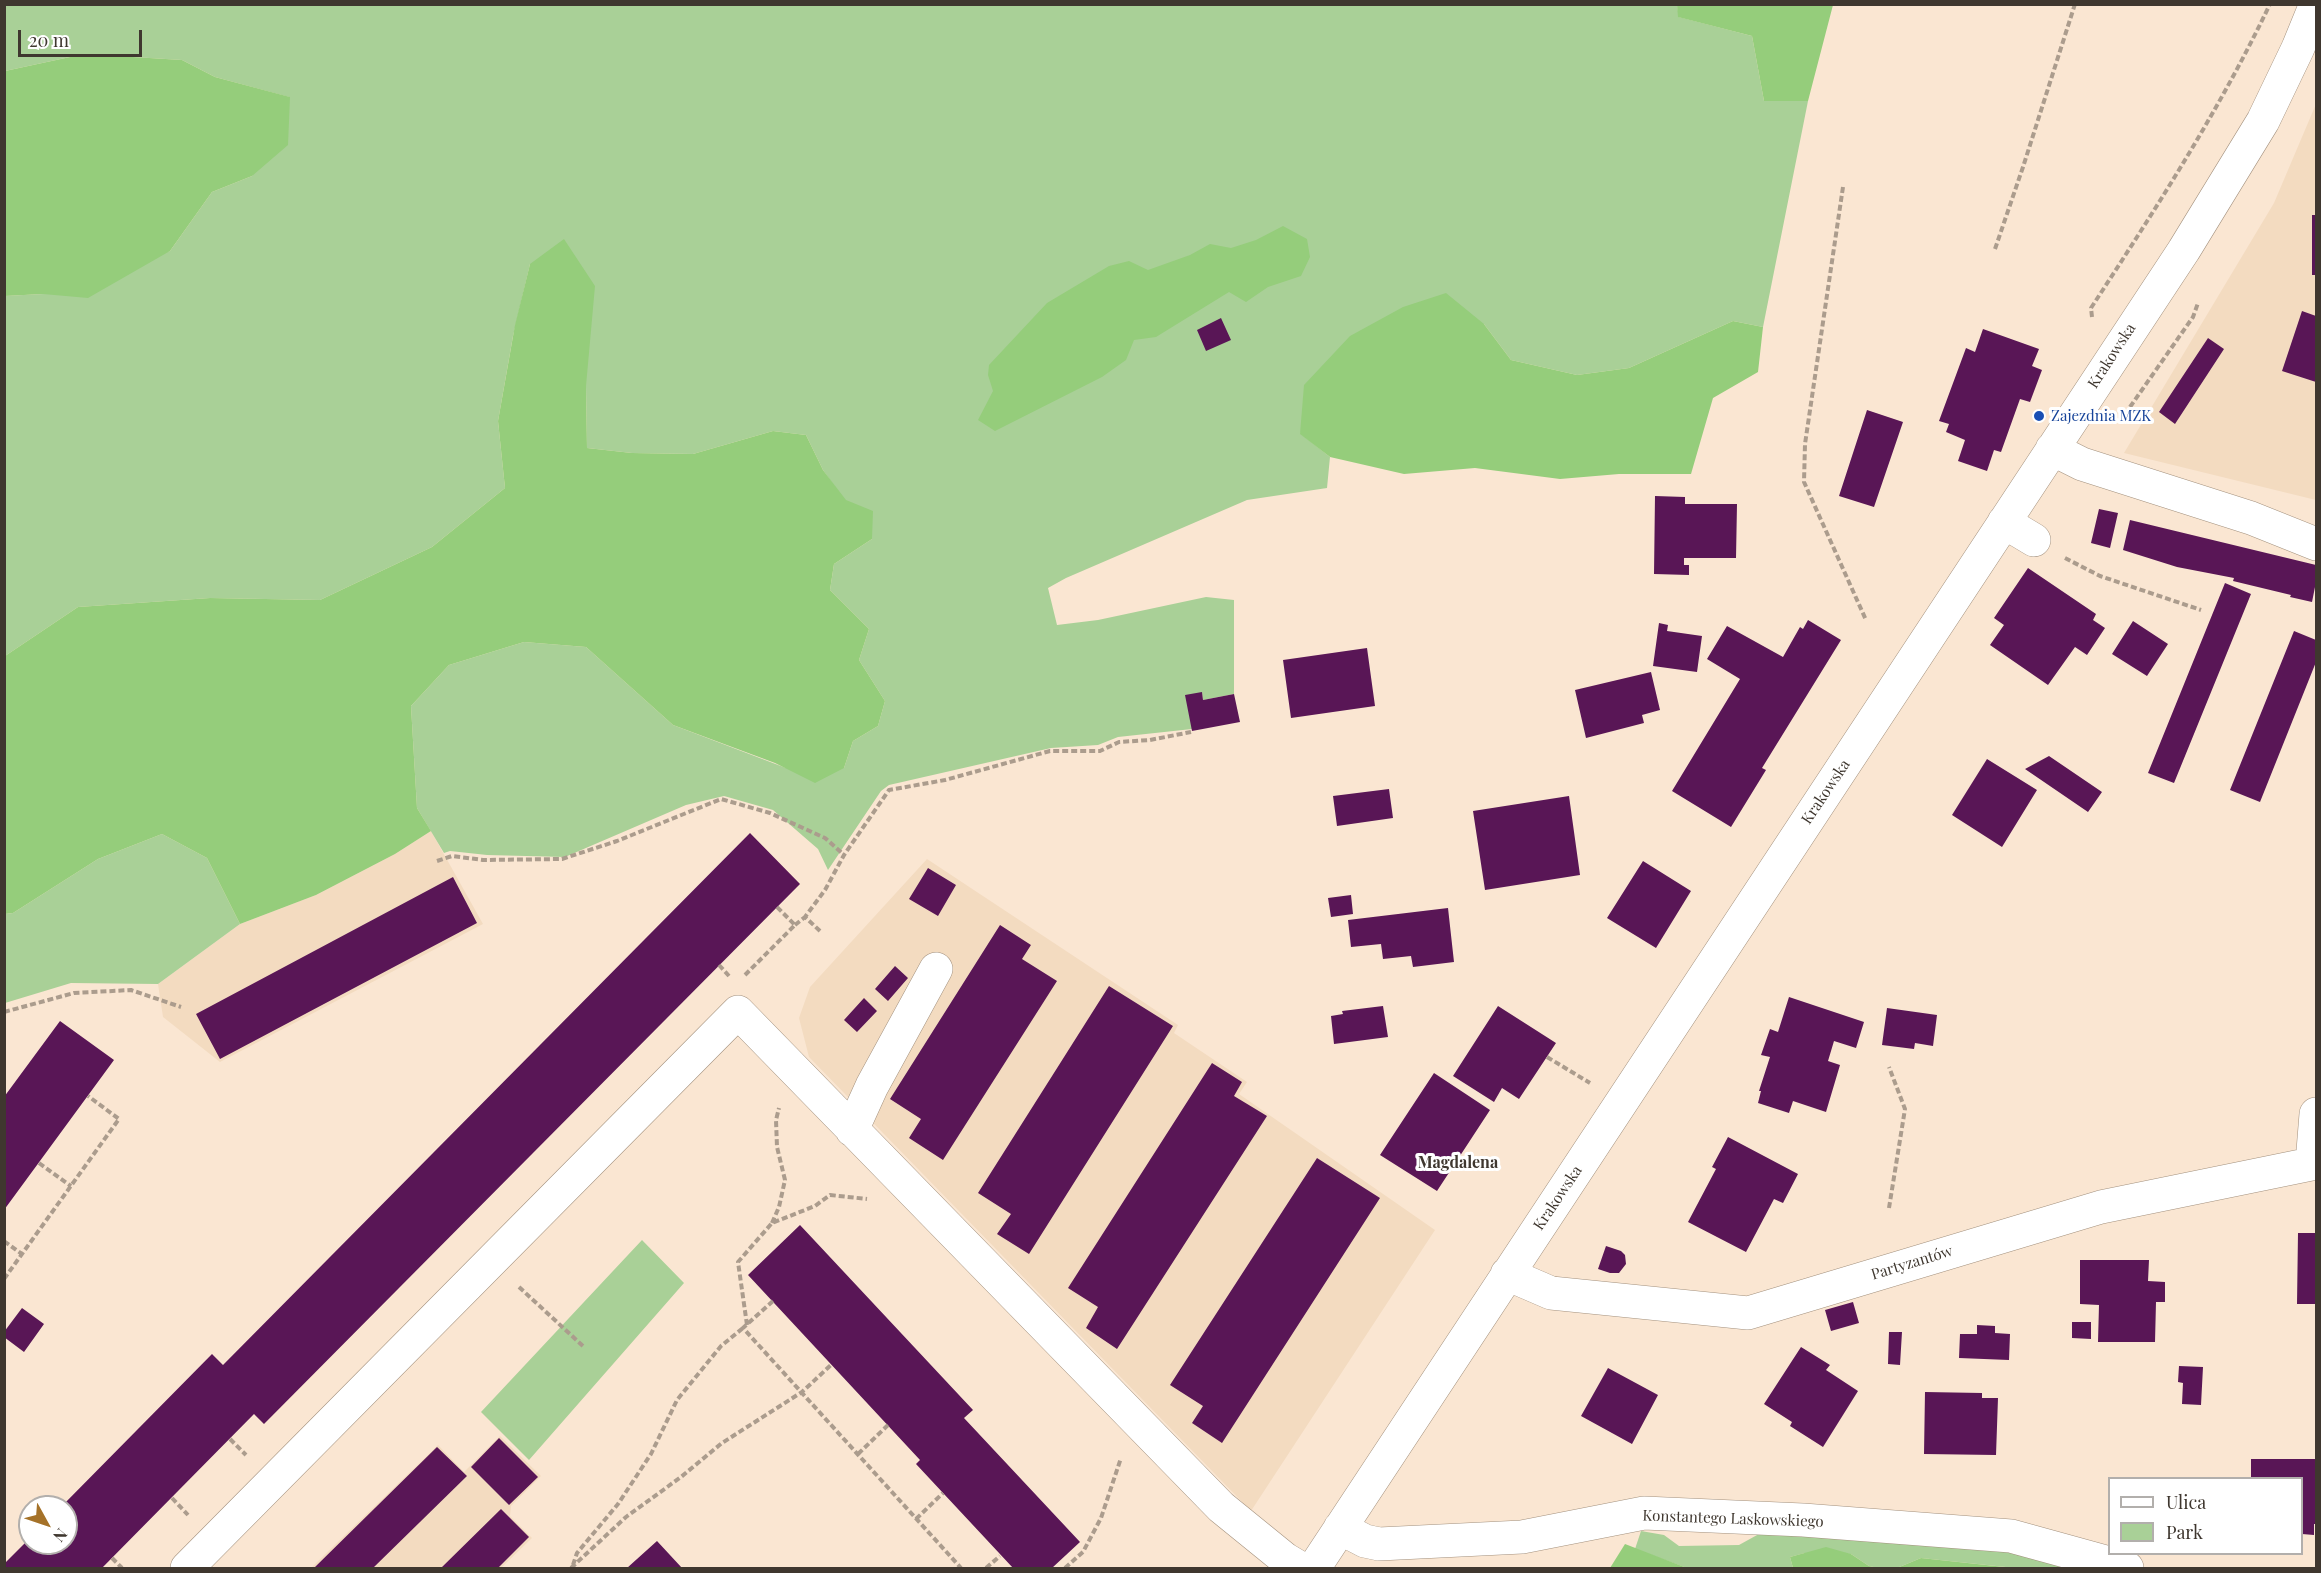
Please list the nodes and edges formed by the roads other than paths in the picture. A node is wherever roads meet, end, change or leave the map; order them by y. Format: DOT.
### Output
graph roads {
  1 [pos="2316,4"];
  2 [pos="2052,448"];
  3 [pos="2004,522"];
  4 [pos="2034,540"];
  5 [pos="2316,544"];
  6 [pos="936,969"];
  7 [pos="2316,1114"];
  8 [pos="852,1130"];
  9 [pos="2314,1163"];
  10 [pos="1507,1274"];
  11 [pos="1340,1528"];
  12 [pos="187,1569"];
  13 [pos="1300,1569"];
  14 [pos="1314,1569"];
  15 [pos="2127,1569"];
  1 -- 2 [label="street, Krakowska"];
  2 -- 3 [label="street, Krakowska"];
  2 -- 5 [label="street"];
  3 -- 4 [label="street"];
  3 -- 10 [label="street, Krakowska"];
  6 -- 8 [label="street"];
  7 -- 9 [label="street"];
  8 -- 12 [label="street"];
  8 -- 13 [label="street"];
  9 -- 10 [label="street, Partyzantów"];
  10 -- 11 [label="street, Krakowska"];
  11 -- 14 [label="street, Krakowska"];
  11 -- 15 [label="street, Konstantego Laskowskiego"];
}
